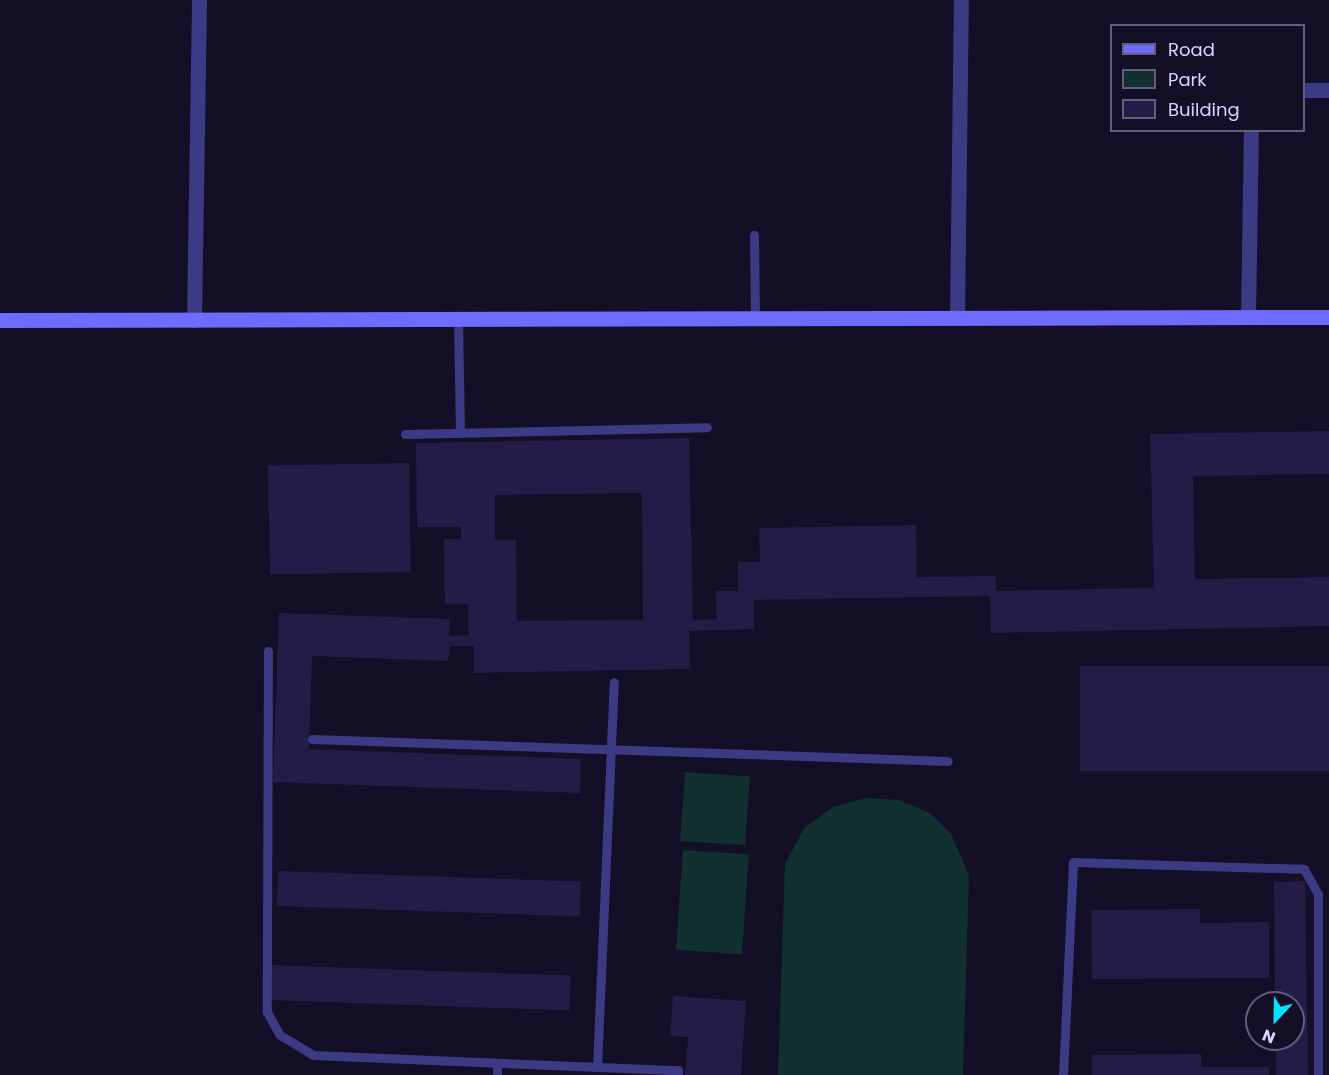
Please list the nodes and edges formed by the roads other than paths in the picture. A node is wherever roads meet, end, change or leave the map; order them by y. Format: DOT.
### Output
graph roads {
  1 [pos="199,0"];
  2 [pos="962,0"];
  3 [pos="1305,90"];
  4 [pos="1329,90"];
  5 [pos="1251,132"];
  6 [pos="754,235"];
  7 [pos="1248,317"];
  8 [pos="1329,317"];
  9 [pos="755,318"];
  10 [pos="957,318"];
  11 [pos="458,319"];
  12 [pos="0,320"];
  13 [pos="194,320"];
  14 [pos="707,428"];
  15 [pos="460,432"];
  16 [pos="405,434"];
  17 [pos="268,651"];
  18 [pos="614,682"];
  19 [pos="312,739"];
  20 [pos="611,750"];
  21 [pos="948,761"];
  22 [pos="497,1063"];
  23 [pos="597,1066"];
  24 [pos="497,1075"];
  25 [pos="678,1075"];
  26 [pos="1063,1075"];
  27 [pos="1318,1075"];
  1 -- 13 [label="street"];
  2 -- 10 [label="street"];
  3 -- 4 [label="street"];
  5 -- 7 [label="street"];
  6 -- 9 [label="lane"];
  7 -- 8 [label="street"];
  7 -- 10 [label="street"];
  9 -- 10 [label="street"];
  9 -- 11 [label="street"];
  11 -- 13 [label="street"];
  11 -- 15 [label="lane"];
  12 -- 13 [label="street"];
  14 -- 15 [label="lane"];
  15 -- 16 [label="lane"];
  17 -- 22 [label="lane"];
  18 -- 20 [label="lane"];
  19 -- 20 [label="lane"];
  20 -- 21 [label="lane"];
  20 -- 23 [label="lane"];
  22 -- 23 [label="lane"];
  22 -- 24 [label="lane"];
  23 -- 25 [label="lane"];
  26 -- 27 [label="lane"];
}
